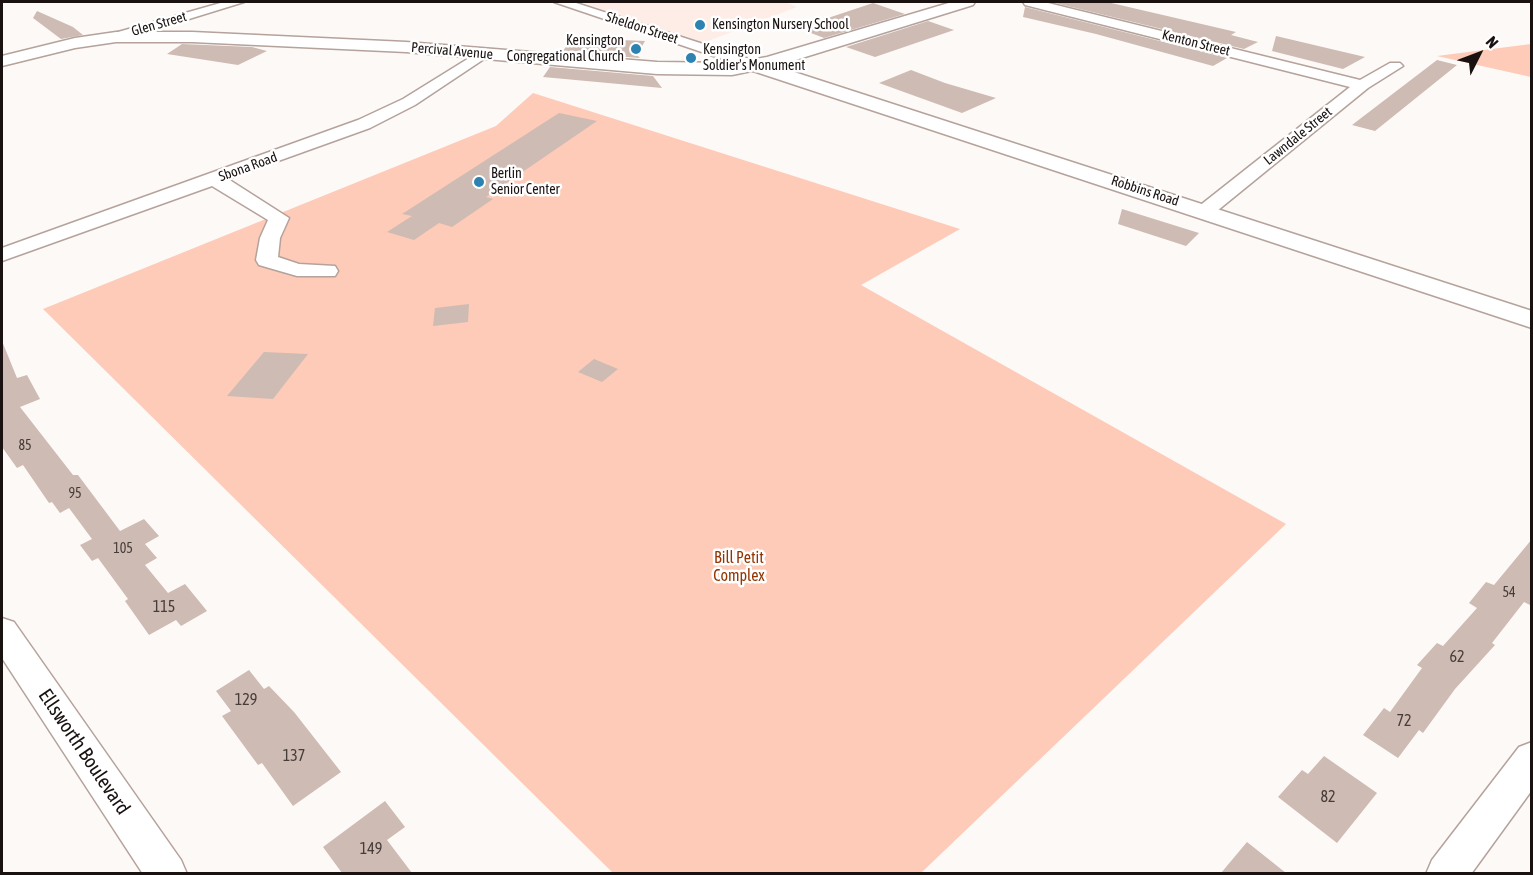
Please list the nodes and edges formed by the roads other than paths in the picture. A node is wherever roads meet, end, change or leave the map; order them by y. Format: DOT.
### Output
graph roads {
  1 [pos="237,2"];
  2 [pos="561,2"];
  3 [pos="967,2"];
  4 [pos="1030,2"];
  5 [pos="116,37"];
  6 [pos="482,54"];
  7 [pos="2,61"];
  8 [pos="757,66"];
  9 [pos="1395,66"];
  10 [pos="1362,85"];
  11 [pos="214,179"];
  12 [pos="1205,211"];
  13 [pos="2,255"];
  14 [pos="327,271"];
  15 [pos="1532,320"];
  16 [pos="2,631"];
  17 [pos="1532,759"];
  18 [pos="167,873"];
  19 [pos="1446,873"];
  1 -- 5 [label="street, Glen Street"];
  2 -- 8 [label="street, Sheldon Street"];
  3 -- 8 [label="main road, Percival Avenue"];
  4 -- 10 [label="street, Kenton Street"];
  5 -- 6 [label="main road, Percival Avenue"];
  5 -- 7 [label="main road, Percival Avenue"];
  6 -- 8 [label="main road, Percival Avenue"];
  6 -- 11 [label="street, Sbona Road"];
  8 -- 12 [label="main road, Robbins Road"];
  9 -- 10 [label="street, Lawndale Street"];
  10 -- 12 [label="street, Lawndale Street"];
  11 -- 13 [label="street, Sbona Road"];
  11 -- 14 [label="street"];
  12 -- 15 [label="main road, Robbins Road"];
  16 -- 18 [label="street, Ellsworth Boulevard"];
  17 -- 19 [label="street"];
}
